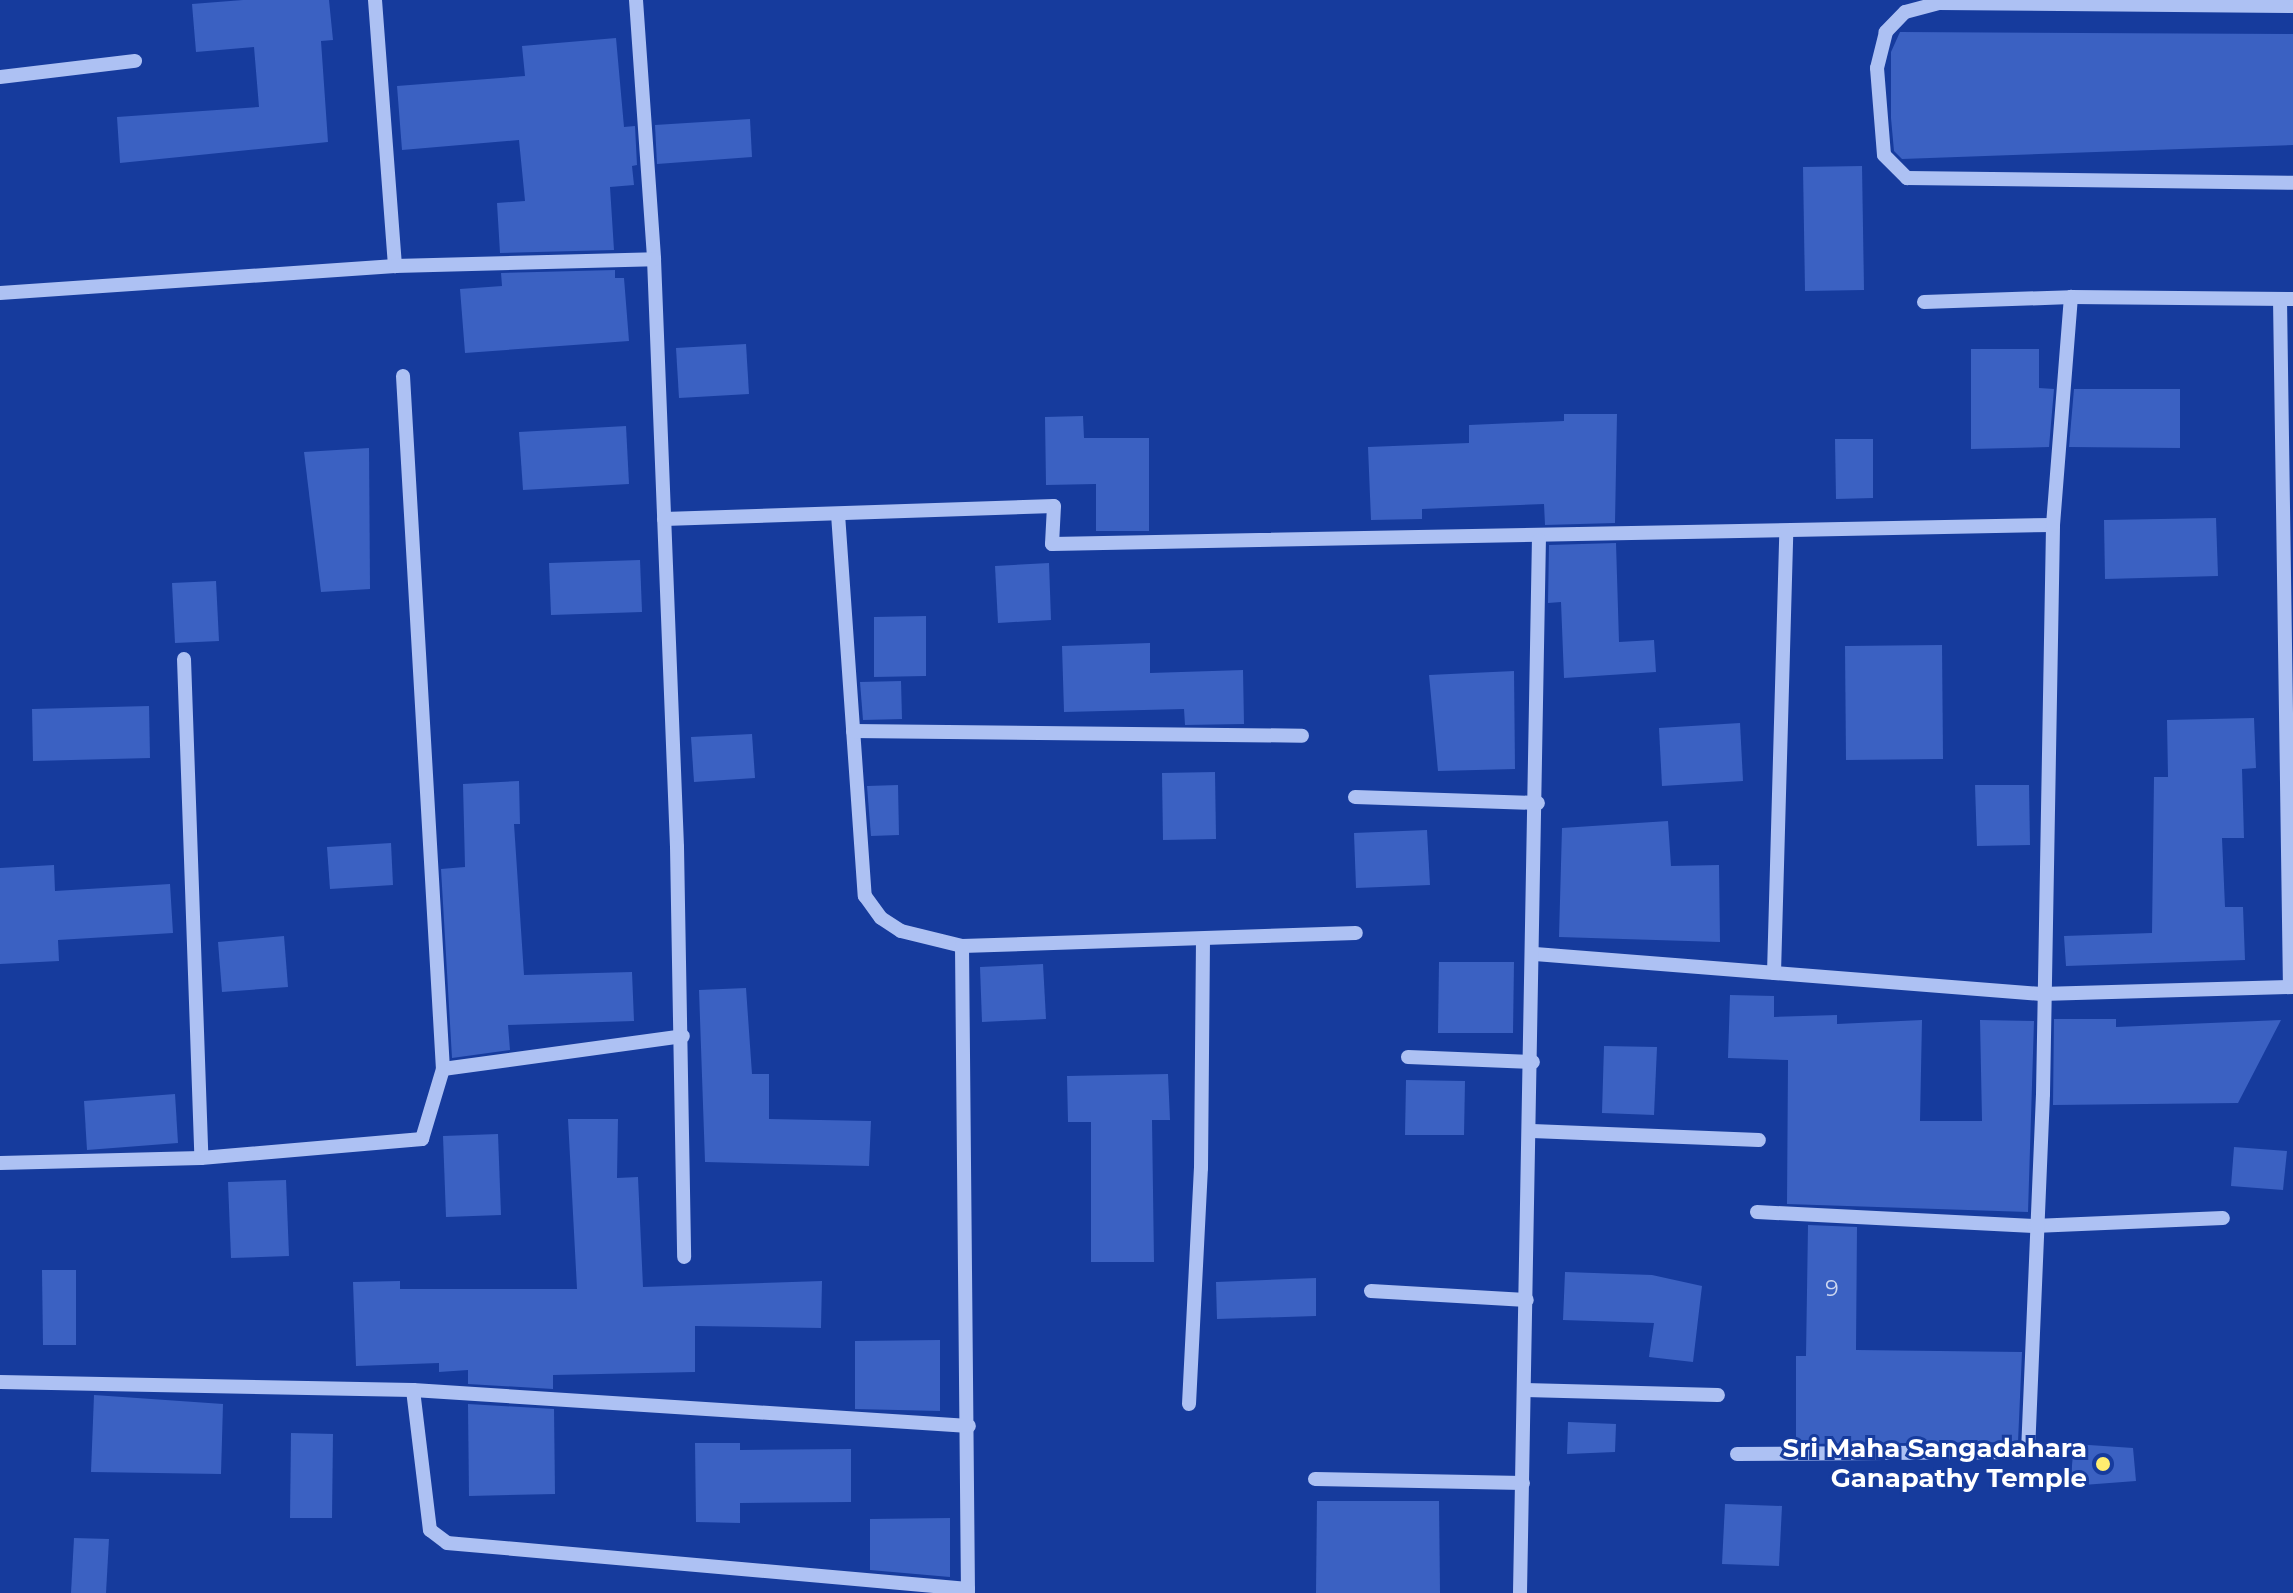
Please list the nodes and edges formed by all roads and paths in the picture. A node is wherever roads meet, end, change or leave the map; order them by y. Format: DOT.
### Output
graph roads {
  1 [pos="375,0"];
  2 [pos="636,0"];
  3 [pos="2293,6"];
  4 [pos="135,61"];
  5 [pos="0,77"];
  6 [pos="2293,183"];
  7 [pos="654,259"];
  8 [pos="395,266"];
  9 [pos="0,293"];
  10 [pos="2071,297"];
  11 [pos="2286,299"];
  12 [pos="1924,302"];
  13 [pos="403,376"];
  14 [pos="838,514"];
  15 [pos="664,519"];
  16 [pos="2053,525"];
  17 [pos="1786,532"];
  18 [pos="1539,540"];
  19 [pos="184,659"];
  20 [pos="853,731"];
  21 [pos="1302,736"];
  22 [pos="1355,797"];
  23 [pos="1538,803"];
  24 [pos="1356,933"];
  25 [pos="1203,940"];
  26 [pos="962,946"];
  27 [pos="1535,954"];
  28 [pos="1774,973"];
  29 [pos="2292,987"];
  30 [pos="2041,994"];
  31 [pos="683,1036"];
  32 [pos="1408,1057"];
  33 [pos="1533,1062"];
  34 [pos="443,1069"];
  35 [pos="1532,1131"];
  36 [pos="1759,1140"];
  37 [pos="201,1158"];
  38 [pos="0,1163"];
  39 [pos="1757,1212"];
  40 [pos="2223,1218"];
  41 [pos="2034,1226"];
  42 [pos="684,1257"];
  43 [pos="1371,1291"];
  44 [pos="1527,1300"];
  45 [pos="0,1382"];
  46 [pos="413,1390"];
  47 [pos="1525,1390"];
  48 [pos="1718,1395"];
  49 [pos="1189,1404"];
  50 [pos="969,1426"];
  51 [pos="1737,1454"];
  52 [pos="1315,1479"];
  53 [pos="1523,1483"];
  54 [pos="968,1591"];
  55 [pos="1520,1593"];
  1 -- 8 [label="street"];
  2 -- 7 [label="street"];
  3 -- 6 [label="street"];
  4 -- 5 [label="street"];
  7 -- 8 [label="street"];
  7 -- 15 [label="street"];
  8 -- 9 [label="street"];
  10 -- 11 [label="street"];
  10 -- 12 [label="street"];
  10 -- 16 [label="street"];
  11 -- 29 [label="street"];
  13 -- 34 [label="street"];
  14 -- 15 [label="street"];
  14 -- 18 [label="street"];
  14 -- 20 [label="street"];
  15 -- 31 [label="street"];
  16 -- 17 [label="street"];
  16 -- 30 [label="street"];
  17 -- 18 [label="street"];
  17 -- 28 [label="street"];
  18 -- 23 [label="street"];
  19 -- 37 [label="street"];
  20 -- 21 [label="street"];
  20 -- 26 [label="street"];
  22 -- 23 [label="street"];
  23 -- 27 [label="street"];
  24 -- 25 [label="street"];
  25 -- 26 [label="street"];
  25 -- 49 [label="street"];
  26 -- 50 [label="street"];
  27 -- 28 [label="street"];
  27 -- 33 [label="street"];
  28 -- 30 [label="street"];
  29 -- 30 [label="street"];
  30 -- 41 [label="street"];
  31 -- 34 [label="street"];
  31 -- 42 [label="street"];
  32 -- 33 [label="street"];
  33 -- 35 [label="street"];
  34 -- 37 [label="street"];
  35 -- 36 [label="street"];
  35 -- 44 [label="street"];
  37 -- 38 [label="street"];
  39 -- 41 [label="street"];
  40 -- 41 [label="street"];
  41 -- 51 [label="street"];
  43 -- 44 [label="street"];
  44 -- 47 [label="street"];
  45 -- 46 [label="street"];
  46 -- 50 [label="street"];
  46 -- 54 [label="street"];
  47 -- 48 [label="street"];
  47 -- 53 [label="street"];
  50 -- 54 [label="street"];
  52 -- 53 [label="street"];
  53 -- 55 [label="street"];
}
